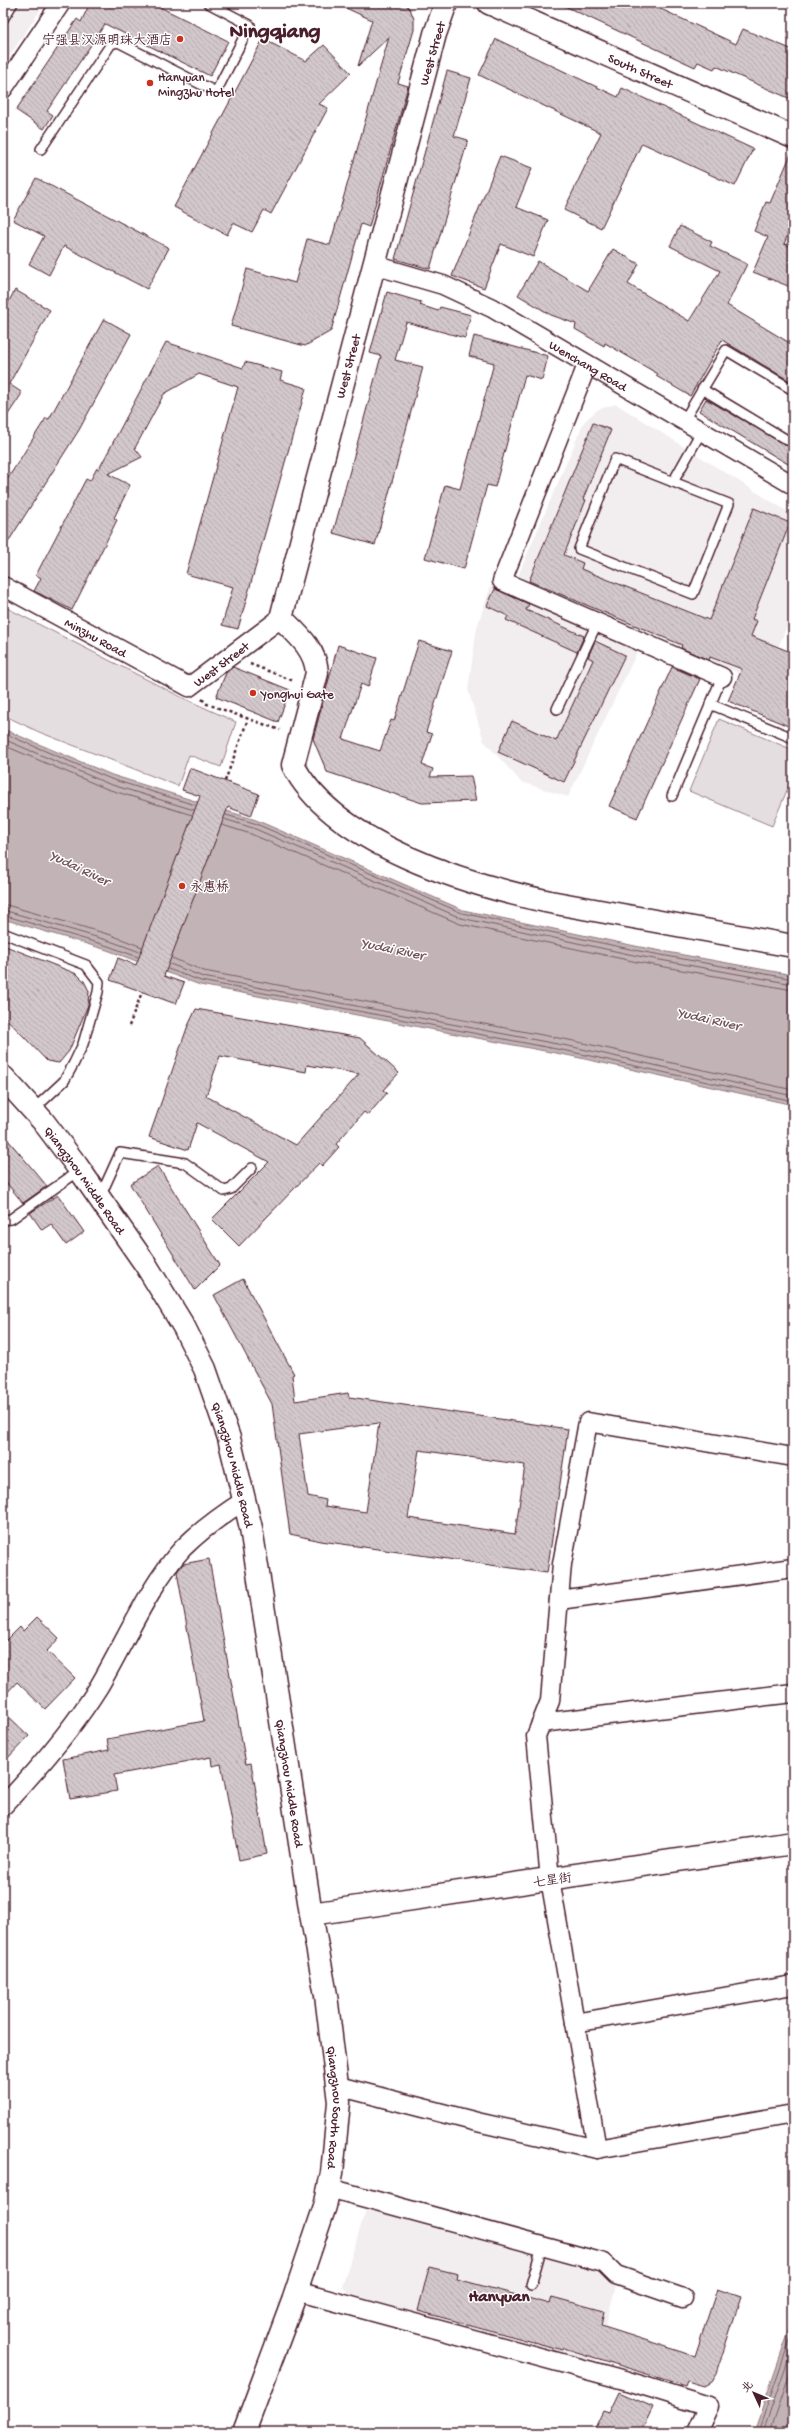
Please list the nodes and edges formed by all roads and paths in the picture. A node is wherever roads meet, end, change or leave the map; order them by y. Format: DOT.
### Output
graph roads {
  1 [pos="13,3"];
  2 [pos="61,3"];
  3 [pos="208,3"];
  4 [pos="446,3"];
  5 [pos="489,3"];
  6 [pos="3,19"];
  7 [pos="3,89"];
  8 [pos="793,137"];
  9 [pos="42,149"];
  10 [pos="374,265"];
  11 [pos="587,365"];
  12 [pos="702,389"];
  13 [pos="793,390"];
  14 [pos="683,422"];
  15 [pos="701,432"];
  16 [pos="793,438"];
  17 [pos="673,482"];
  18 [pos="793,485"];
  19 [pos="3,586"];
  20 [pos="281,618"];
  21 [pos="597,623"];
  22 [pos="229,656"];
  23 [pos="722,676"];
  24 [pos="298,682"];
  25 [pos="188,687"];
  26 [pos="710,704"];
  27 [pos="557,709"];
  28 [pos="248,719"];
  29 [pos="282,724"];
  30 [pos="793,738"];
  31 [pos="224,781"];
  32 [pos="672,796"];
  33 [pos="3,933"];
  34 [pos="793,946"];
  35 [pos="142,992"];
  36 [pos="129,1026"];
  37 [pos="3,1077"];
  38 [pos="33,1110"];
  39 [pos="252,1168"];
  40 [pos="80,1170"];
  41 [pos="100,1197"];
  42 [pos="3,1220"];
  43 [pos="793,1457"];
  44 [pos="245,1500"];
  45 [pos="793,1568"];
  46 [pos="559,1600"];
  47 [pos="793,1693"];
  48 [pos="541,1723"];
  49 [pos="3,1806"];
  50 [pos="793,1843"];
  51 [pos="550,1879"];
  52 [pos="311,1914"];
  53 [pos="793,1985"];
  54 [pos="575,2023"];
  55 [pos="338,2086"];
  56 [pos="793,2114"];
  57 [pos="597,2149"];
  58 [pos="329,2188"];
  59 [pos="542,2246"];
  60 [pos="530,2285"];
  61 [pos="296,2291"];
  62 [pos="683,2298"];
  63 [pos="244,2432"];
  64 [pos="698,2432"];
  1 -- 6 [label="lane"];
  2 -- 7 [label="street"];
  3 -- 9 [label="lane"];
  4 -- 10 [label="main road, West Street"];
  5 -- 8 [label="main road, South Street"];
  10 -- 11 [label="street, Wenchang Road"];
  10 -- 20 [label="main road, West Street"];
  11 -- 14 [label="street, Wenchang Road"];
  11 -- 21 [label="street"];
  12 -- 13 [label="lane"];
  12 -- 14 [label="lane"];
  12 -- 16 [label="lane"];
  14 -- 15 [label="street, Wenchang Road"];
  15 -- 17 [label="lane"];
  15 -- 18 [label="street, Wenchang Road"];
  17 -- 17 [label="lane"];
  19 -- 25 [label="street, Minzhu Road"];
  20 -- 22 [label="street, West Street"];
  20 -- 34 [label="main road"];
  21 -- 23 [label="street"];
  21 -- 27 [label="lane"];
  22 -- 24 [label="path"];
  22 -- 25 [label="street, West Street"];
  23 -- 26 [label="lane"];
  25 -- 28 [label="path"];
  26 -- 30 [label="lane"];
  26 -- 32 [label="lane"];
  28 -- 29 [label="path"];
  28 -- 31 [label="path"];
  33 -- 38 [label="lane"];
  35 -- 36 [label="path"];
  37 -- 38 [label="main road, Qiangzhou Middle Road"];
  38 -- 40 [label="main road, Qiangzhou Middle Road"];
  39 -- 41 [label="lane"];
  40 -- 41 [label="main road, Qiangzhou Middle Road"];
  40 -- 42 [label="lane"];
  41 -- 44 [label="main road, Qiangzhou Middle Road"];
  43 -- 46 [label="street"];
  44 -- 49 [label="street"];
  44 -- 52 [label="main road, Qiangzhou Middle Road"];
  45 -- 46 [label="street"];
  46 -- 48 [label="street"];
  47 -- 48 [label="street"];
  48 -- 51 [label="street"];
  50 -- 51 [label="main road, 七星街"];
  51 -- 52 [label="main road, 七星街"];
  51 -- 54 [label="street"];
  52 -- 55 [label="main road, Qiangzhou South Road"];
  53 -- 54 [label="street"];
  54 -- 57 [label="street"];
  55 -- 57 [label="street"];
  55 -- 58 [label="main road, Qiangzhou South Road"];
  56 -- 57 [label="street"];
  58 -- 59 [label="street"];
  58 -- 61 [label="main road, Qiangzhou South Road"];
  59 -- 60 [label="lane"];
  59 -- 62 [label="street"];
  61 -- 63 [label="main road, Qiangzhou South Road"];
  61 -- 64 [label="street"];
}
